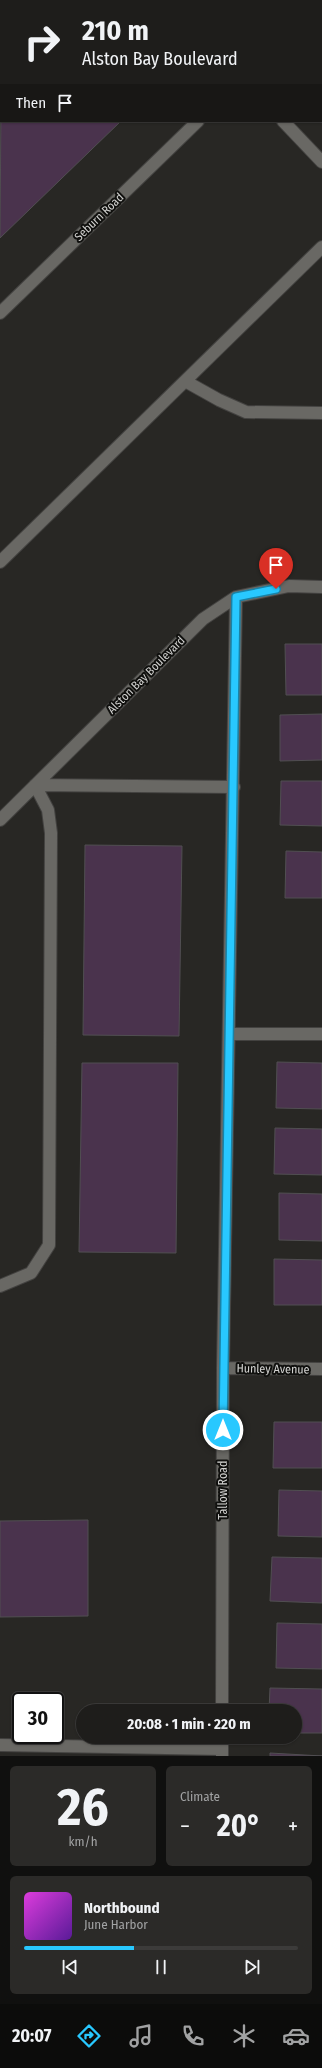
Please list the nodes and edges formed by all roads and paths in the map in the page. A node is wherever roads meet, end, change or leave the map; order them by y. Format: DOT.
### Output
graph roads {
  1 [pos="284,122"];
  2 [pos="190,124"];
  3 [pos="322,162"];
  4 [pos="322,247"];
  5 [pos="0,313"];
  6 [pos="185,381"];
  7 [pos="322,413"];
  8 [pos="0,562"];
  9 [pos="322,587"];
  10 [pos="236,597"];
  11 [pos="35,785"];
  12 [pos="234,787"];
  13 [pos="0,820"];
  14 [pos="229,1034"];
  15 [pos="322,1034"];
  16 [pos="0,1286"];
  17 [pos="223,1368"];
  18 [pos="322,1369"];
  19 [pos="222,1704"];
  20 [pos="0,1745"];
  21 [pos="222,1747"];
  1 -- 3 [label="street"];
  2 -- 5 [label="street, Seburn Road"];
  4 -- 6 [label="street"];
  6 -- 7 [label="street"];
  6 -- 8 [label="street"];
  9 -- 10 [label="street, Alston Bay Boulevard"];
  10 -- 11 [label="street, Alston Bay Boulevard"];
  10 -- 12 [label="street, Tallow Road"];
  11 -- 12 [label="street"];
  11 -- 13 [label="street, Alston Bay Boulevard"];
  11 -- 16 [label="street"];
  12 -- 14 [label="street, Tallow Road"];
  14 -- 15 [label="street"];
  14 -- 17 [label="street, Tallow Road"];
  17 -- 18 [label="street, Hunley Avenue"];
  17 -- 19 [label="street, Tallow Road"];
  20 -- 21 [label="street"];
}
